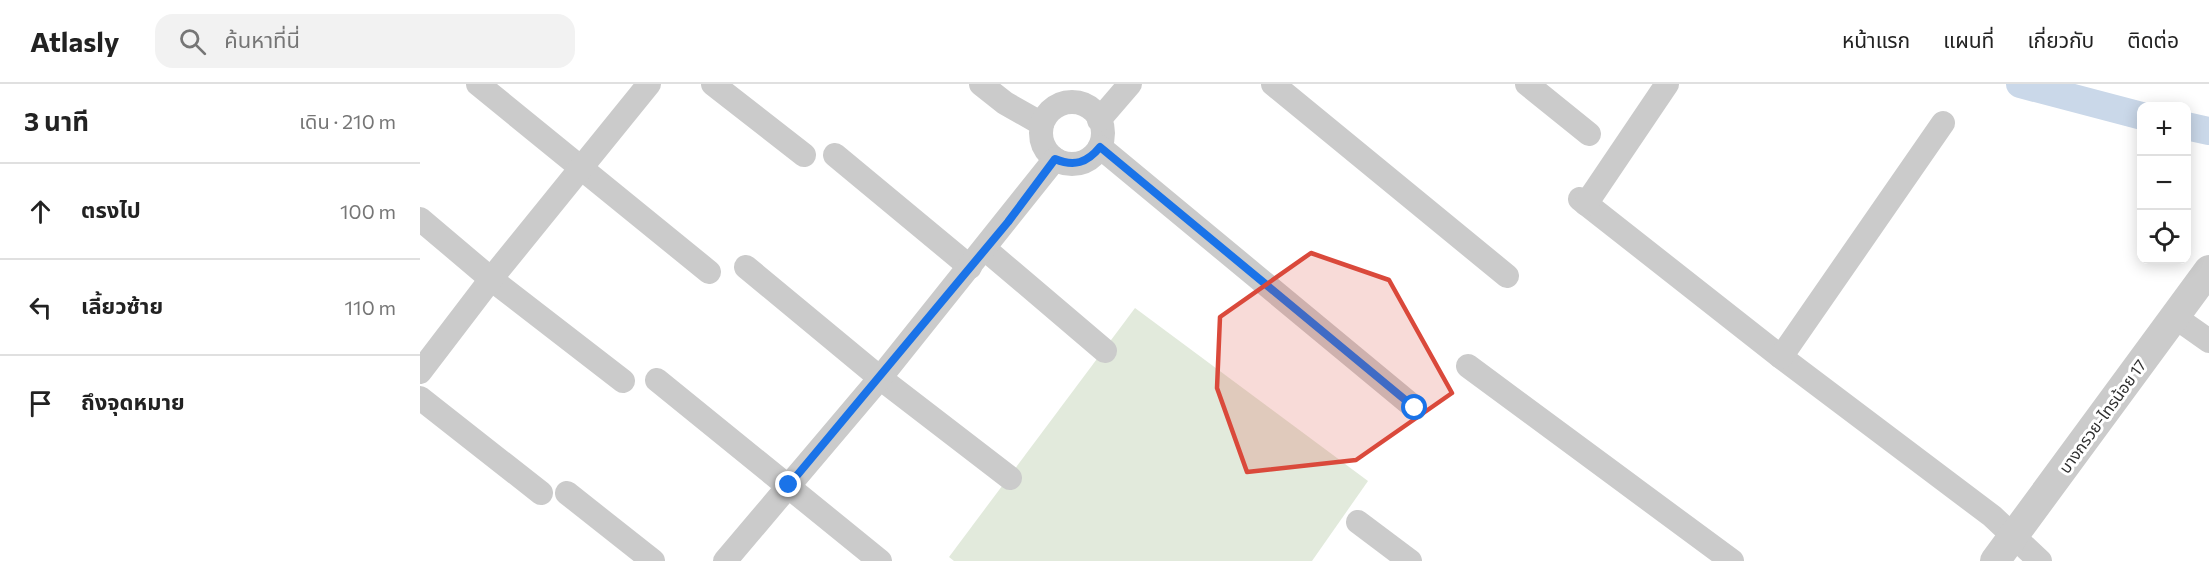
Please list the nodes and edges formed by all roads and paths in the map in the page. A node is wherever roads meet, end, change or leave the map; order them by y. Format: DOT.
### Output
graph roads {
  1 [pos="478,84"];
  2 [pos="649,84"];
  3 [pos="714,84"];
  4 [pos="981,84"];
  5 [pos="1130,84"];
  6 [pos="1273,84"];
  7 [pos="1527,84"];
  8 [pos="1667,84"];
  9 [pos="1099,120"];
  10 [pos="1943,123"];
  11 [pos="1042,124"];
  12 [pos="1589,134"];
  13 [pos="1100,147"];
  14 [pos="804,155"];
  15 [pos="835,155"];
  16 [pos="1055,159"];
  17 [pos="583,167"];
  18 [pos="420,219"];
  19 [pos="977,258"];
  20 [pos="746,267"];
  21 [pos="2209,270"];
  22 [pos="709,272"];
  23 [pos="1507,276"];
  24 [pos="491,279"];
  25 [pos="2175,317"];
  26 [pos="2209,341"];
  27 [pos="1105,351"];
  28 [pos="1781,357"];
  29 [pos="1468,366"];
  30 [pos="420,372"];
  31 [pos="880,378"];
  32 [pos="657,380"];
  33 [pos="623,381"];
  34 [pos="420,398"];
  35 [pos="1415,408"];
  36 [pos="1010,478"];
  37 [pos="789,485"];
  38 [pos="541,493"];
  39 [pos="567,493"];
  40 [pos="1358,522"];
  41 [pos="2013,536"];
  42 [pos="653,561"];
  43 [pos="725,561"];
  44 [pos="880,561"];
  45 [pos="1410,561"];
  46 [pos="1732,561"];
  47 [pos="1995,561"];
  48 [pos="2040,561"];
  1 -- 17 [label="street"];
  2 -- 17 [label="street"];
  3 -- 14 [label="street"];
  4 -- 11 [label="street"];
  5 -- 9 [label="street"];
  6 -- 23 [label="street"];
  7 -- 12 [label="street"];
  8 -- 28 [label="street"];
  9 -- 11 [label="street"];
  9 -- 13 [label="street"];
  10 -- 28 [label="street"];
  11 -- 16 [label="street"];
  13 -- 16 [label="street"];
  13 -- 35 [label="street"];
  15 -- 19 [label="street"];
  16 -- 19 [label="street"];
  17 -- 22 [label="street"];
  17 -- 24 [label="street"];
  18 -- 24 [label="street"];
  19 -- 27 [label="street"];
  19 -- 31 [label="street"];
  20 -- 31 [label="street"];
  21 -- 25 [label="street, บางกรวย-ไทรน้อย 17"];
  24 -- 30 [label="street"];
  24 -- 33 [label="street"];
  25 -- 26 [label="street"];
  25 -- 41 [label="street, บางกรวย-ไทรน้อย 17"];
  28 -- 41 [label="street"];
  29 -- 46 [label="street"];
  31 -- 36 [label="street"];
  31 -- 37 [label="street"];
  32 -- 37 [label="street"];
  34 -- 38 [label="street"];
  37 -- 43 [label="street"];
  37 -- 44 [label="street"];
  39 -- 42 [label="street"];
  40 -- 45 [label="street"];
  41 -- 47 [label="street, บางกรวย-ไทรน้อย 17"];
  41 -- 48 [label="street"];
}
